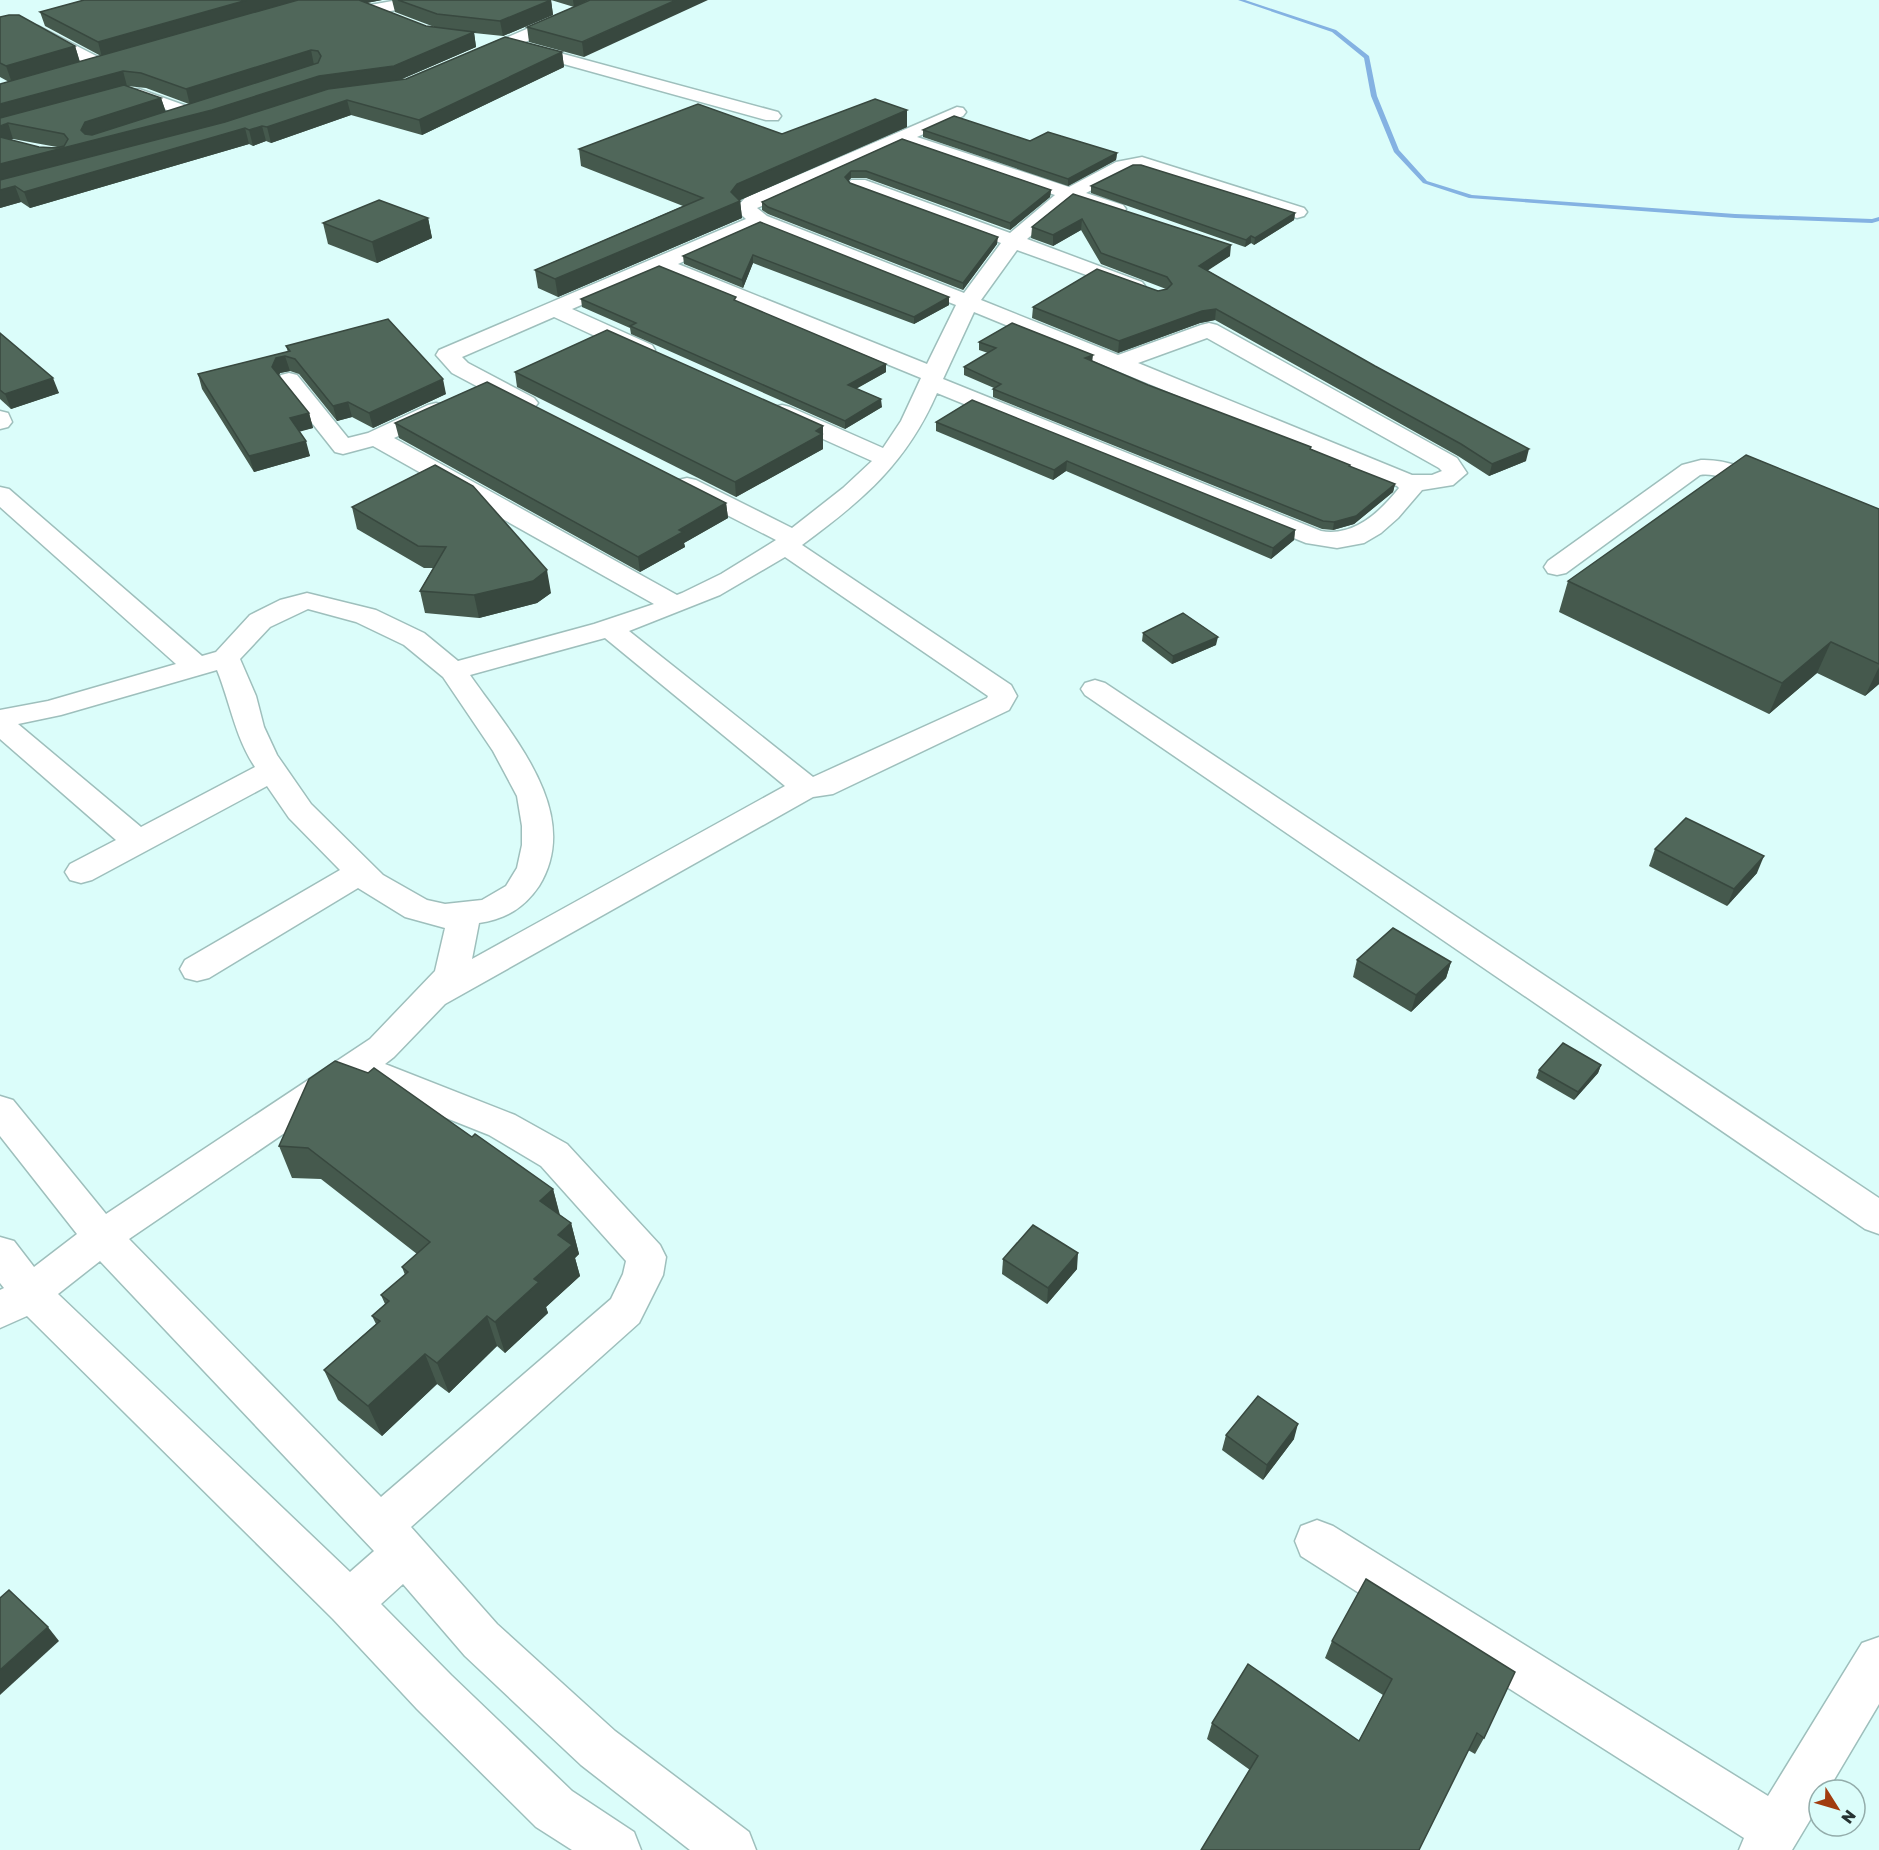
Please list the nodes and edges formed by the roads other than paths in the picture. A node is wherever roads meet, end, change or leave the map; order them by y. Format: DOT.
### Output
graph roads {
  1 [pos="422,0"];
  2 [pos="607,0"];
  3 [pos="323,1"];
  4 [pos="308,4"];
  5 [pos="555,9"];
  6 [pos="370,10"];
  7 [pos="576,14"];
  8 [pos="403,23"];
  9 [pos="34,29"];
  10 [pos="478,40"];
  11 [pos="509,44"];
  12 [pos="466,62"];
  13 [pos="78,71"];
  14 [pos="100,101"];
  15 [pos="210,106"];
  16 [pos="957,112"];
  17 [pos="189,113"];
  18 [pos="772,116"];
  19 [pos="168,120"];
  20 [pos="901,138"];
  21 [pos="858,184"];
  22 [pos="1069,193"];
  23 [pos="1298,212"];
  24 [pos="1135,216"];
  25 [pos="760,220"];
  26 [pos="1014,242"];
  27 [pos="660,264"];
  28 [pos="1158,294"];
  29 [pos="970,302"];
  30 [pos="554,309"];
  31 [pos="604,332"];
  32 [pos="573,346"];
  33 [pos="669,361"];
  34 [pos="1118,363"];
  35 [pos="521,370"];
  36 [pos="932,378"];
  37 [pos="289,380"];
  38 [pos="473,393"];
  39 [pos="767,405"];
  40 [pos="543,411"];
  41 [pos="376,438"];
  42 [pos="887,459"];
  43 [pos="668,475"];
  44 [pos="1406,481"];
  45 [pos="0,494"];
  46 [pos="1792,496"];
  47 [pos="790,542"];
  48 [pos="1557,567"];
  49 [pos="675,605"];
  50 [pos="609,628"];
  51 [pos="226,658"];
  52 [pos="197,667"];
  53 [pos="453,671"];
  54 [pos="1095,689"];
  55 [pos="0,719"];
  56 [pos="0,724"];
  57 [pos="272,771"];
  58 [pos="807,787"];
  59 [pos="138,842"];
  60 [pos="81,872"];
  61 [pos="361,872"];
  62 [pos="465,913"];
  63 [pos="197,969"];
  64 [pos="427,1000"];
  65 [pos="355,1067"];
  66 [pos="0,1110"];
  67 [pos="1879,1218"];
  68 [pos="102,1237"];
  69 [pos="0,1253"];
  70 [pos="15,1302"];
  71 [pos="392,1539"];
  72 [pos="1317,1540"];
  73 [pos="349,1603"];
  74 [pos="1879,1660"];
  75 [pos="1770,1840"];
  76 [pos="616,1850"];
  77 [pos="731,1850"];
  1 -- 6 [label="street"];
  2 -- 7 [label="street"];
  3 -- 4 [label="street"];
  3 -- 6 [label="street"];
  5 -- 7 [label="street"];
  6 -- 8 [label="street"];
  7 -- 11 [label="street"];
  9 -- 13 [label="street"];
  10 -- 11 [label="street"];
  11 -- 12 [label="street"];
  11 -- 18 [label="street"];
  14 -- 17 [label="street"];
  15 -- 17 [label="street"];
  16 -- 20 [label="street"];
  17 -- 19 [label="street"];
  20 -- 22 [label="street"];
  20 -- 25 [label="street"];
  21 -- 26 [label="street"];
  22 -- 23 [label="street"];
  22 -- 24 [label="street"];
  22 -- 26 [label="street"];
  25 -- 27 [label="street"];
  25 -- 29 [label="street"];
  26 -- 28 [label="street"];
  26 -- 29 [label="street"];
  27 -- 30 [label="street"];
  27 -- 36 [label="street"];
  29 -- 34 [label="street"];
  29 -- 36 [label="street"];
  30 -- 31 [label="street"];
  30 -- 38 [label="street"];
  31 -- 32 [label="street"];
  31 -- 33 [label="street"];
  34 -- 44 [label="street"];
  34 -- 44 [label="street"];
  35 -- 38 [label="street"];
  36 -- 42 [label="street"];
  36 -- 44 [label="street"];
  37 -- 41 [label="street"];
  38 -- 40 [label="street"];
  38 -- 41 [label="street"];
  39 -- 42 [label="street"];
  41 -- 49 [label="street"];
  42 -- 47 [label="street"];
  43 -- 47 [label="street"];
  45 -- 52 [label="street"];
  46 -- 48 [label="street"];
  47 -- 49 [label="street"];
  47 -- 58 [label="street"];
  49 -- 50 [label="street"];
  50 -- 53 [label="street"];
  50 -- 58 [label="street"];
  51 -- 52 [label="street"];
  51 -- 53 [label="street"];
  51 -- 57 [label="street"];
  52 -- 55 [label="street"];
  53 -- 62 [label="street"];
  54 -- 67 [label="street"];
  56 -- 59 [label="street"];
  57 -- 59 [label="street"];
  57 -- 61 [label="street"];
  58 -- 64 [label="street"];
  59 -- 60 [label="street"];
  61 -- 62 [label="street"];
  61 -- 63 [label="street"];
  62 -- 64 [label="street"];
  64 -- 65 [label="street"];
  65 -- 68 [label="street"];
  65 -- 71 [label="street"];
  66 -- 68 [label="street"];
  68 -- 70 [label="street"];
  68 -- 71 [label="street"];
  69 -- 70 [label="street"];
  70 -- 73 [label="street"];
  71 -- 73 [label="street"];
  71 -- 77 [label="street"];
  72 -- 75 [label="street"];
  73 -- 76 [label="street"];
  74 -- 75 [label="street"];
}
